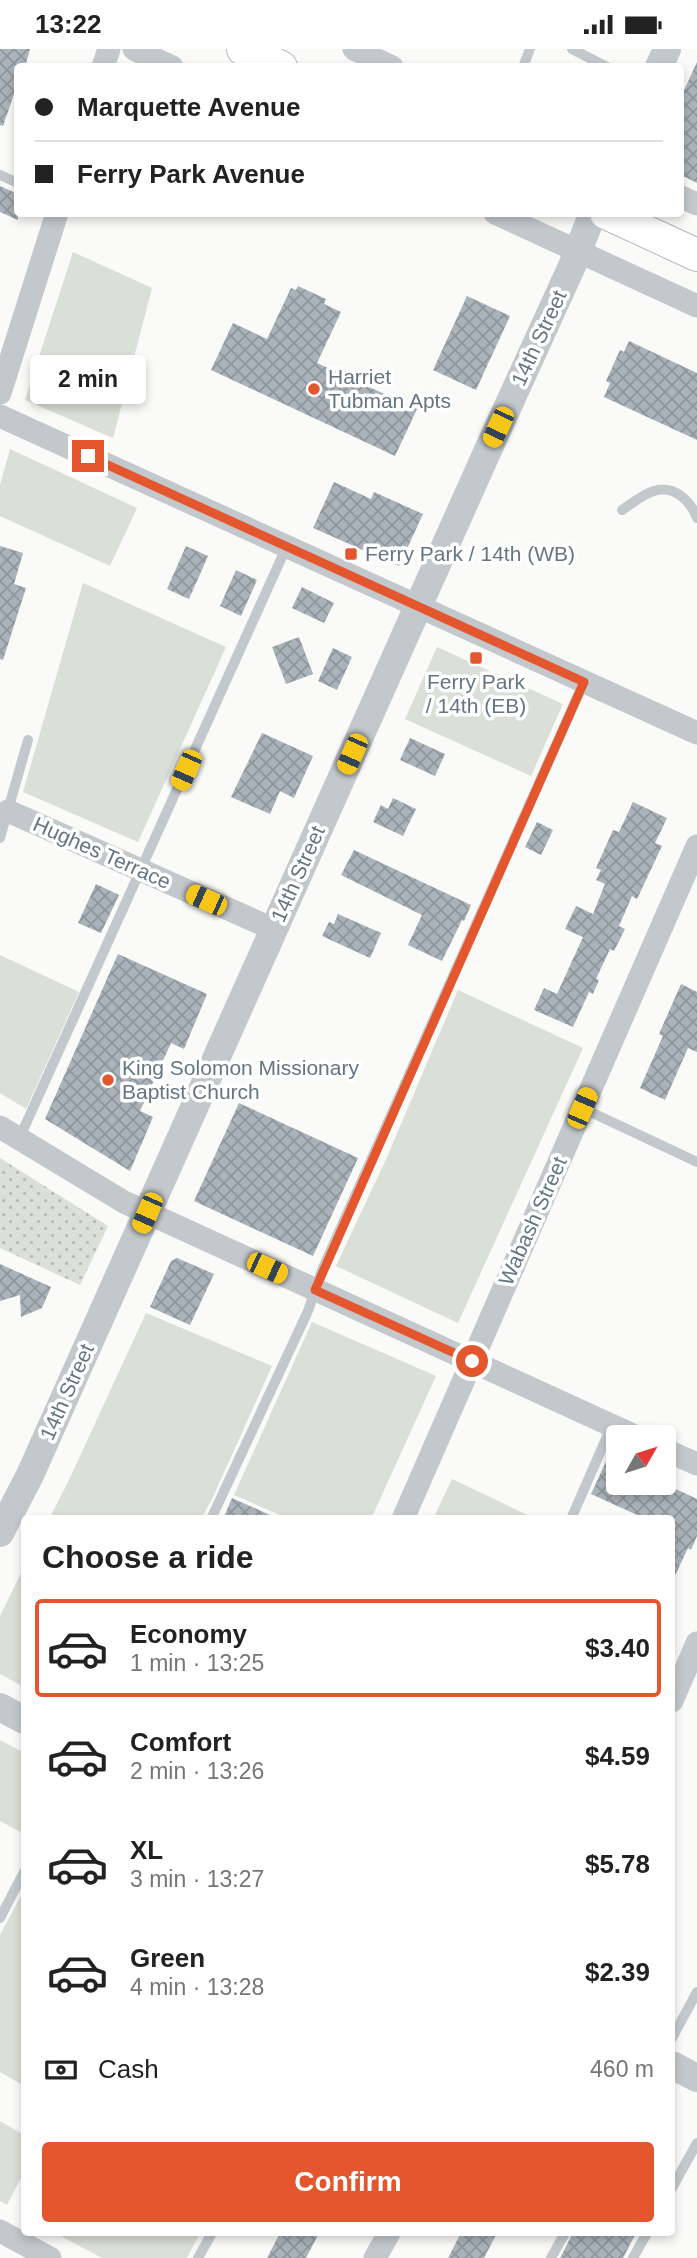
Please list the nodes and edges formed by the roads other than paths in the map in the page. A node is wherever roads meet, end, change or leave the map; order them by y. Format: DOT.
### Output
graph roads {
  1 [pos="134,49"];
  2 [pos="243,49"];
  3 [pos="354,49"];
  4 [pos="572,49"];
  5 [pos="385,59"];
  6 [pos="164,63"];
  7 [pos="273,63"];
  8 [pos="599,63"];
  9 [pos="56,217"];
  10 [pos="504,217"];
  11 [pos="591,217"];
  12 [pos="615,217"];
  13 [pos="578,251"];
  14 [pos="697,255"];
  15 [pos="697,306"];
  16 [pos="0,393"];
  17 [pos="0,416"];
  18 [pos="622,510"];
  19 [pos="697,519"];
  20 [pos="286,548"];
  21 [pos="418,608"];
  22 [pos="584,682"];
  23 [pos="697,733"];
  24 [pos="28,740"];
  25 [pos="8,811"];
  26 [pos="0,838"];
  27 [pos="697,846"];
  28 [pos="140,871"];
  29 [pos="273,929"];
  30 [pos="582,1108"];
  31 [pos="10,1133"];
  32 [pos="697,1162"];
  33 [pos="147,1213"];
  34 [pos="315,1290"];
  35 [pos="472,1361"];
  36 [pos="612,1425"];
  37 [pos="606,1439"];
  38 [pos="676,1455"];
  39 [pos="697,1464"];
  40 [pos="213,1515"];
  41 [pos="405,1515"];
  42 [pos="573,1515"];
  43 [pos="0,1533"];
  44 [pos="697,1643"];
  45 [pos="675,1694"];
  46 [pos="0,1707"];
  47 [pos="21,1718"];
  48 [pos="21,1878"];
  49 [pos="0,1918"];
  50 [pos="697,1992"];
  51 [pos="675,2032"];
  52 [pos="675,2067"];
  53 [pos="697,2078"];
  54 [pos="697,2143"];
  55 [pos="675,2183"];
  56 [pos="210,2236"];
  57 [pos="387,2236"];
  58 [pos="563,2236"];
  59 [pos="645,2236"];
  60 [pos="13,2240"];
  61 [pos="50,2258"];
  62 [pos="198,2258"];
  63 [pos="376,2258"];
  64 [pos="551,2258"];
  65 [pos="633,2258"];
  1 -- 6 [label="street"];
  2 -- 7 [label="main road"];
  3 -- 5 [label="street"];
  4 -- 8 [label="lane"];
  9 -- 16 [label="street"];
  10 -- 13 [label="street"];
  11 -- 13 [label="street, 14th Street"];
  12 -- 14 [label="main road"];
  13 -- 15 [label="street"];
  13 -- 21 [label="street, 14th Street"];
  17 -- 20 [label="street"];
  18 -- 19 [label="lane"];
  20 -- 21 [label="street"];
  20 -- 28 [label="lane"];
  21 -- 22 [label="street"];
  21 -- 29 [label="street, 14th Street"];
  22 -- 23 [label="street"];
  22 -- 34 [label="lane"];
  24 -- 25 [label="lane"];
  25 -- 26 [label="lane"];
  25 -- 28 [label="street, Hughes Terrace"];
  27 -- 30 [label="street, Wabash Street"];
  28 -- 29 [label="street, Hughes Terrace"];
  28 -- 31 [label="lane"];
  29 -- 33 [label="street, 14th Street"];
  30 -- 32 [label="lane"];
  30 -- 35 [label="street, Wabash Street"];
  31 -- 33 [label="street"];
  33 -- 34 [label="street"];
  33 -- 43 [label="street, 14th Street"];
  34 -- 35 [label="street"];
  34 -- 40 [label="lane"];
  35 -- 36 [label="street"];
  35 -- 41 [label="street, Wabash Street"];
  37 -- 42 [label="lane"];
  38 -- 39 [label="street"];
  44 -- 45 [label="street"];
  46 -- 47 [label="street"];
  48 -- 49 [label="lane"];
  50 -- 51 [label="lane"];
  52 -- 53 [label="street"];
  54 -- 55 [label="lane"];
  56 -- 62 [label="lane"];
  57 -- 63 [label="street"];
  58 -- 64 [label="lane"];
  59 -- 65 [label="lane"];
  60 -- 61 [label="street"];
}
